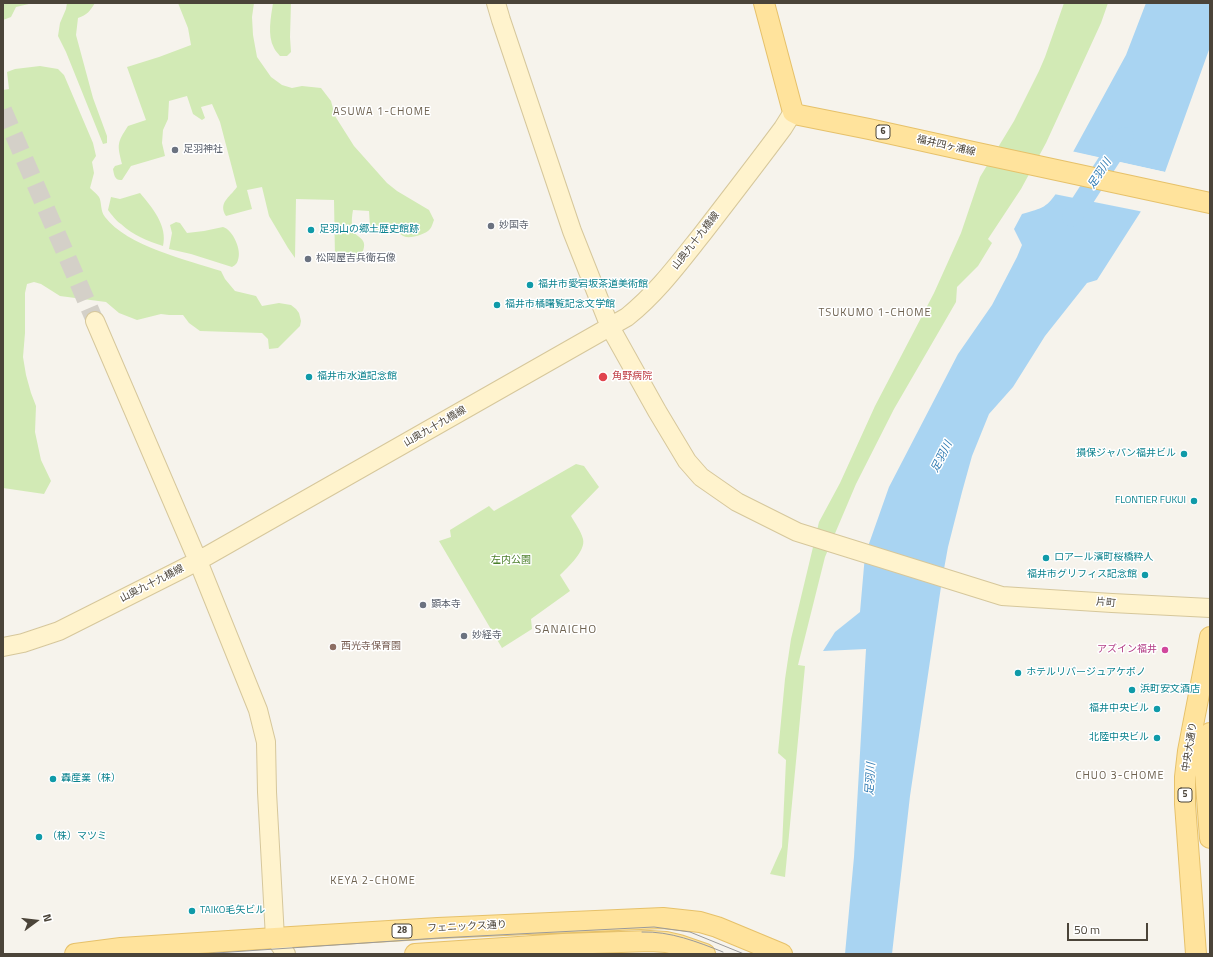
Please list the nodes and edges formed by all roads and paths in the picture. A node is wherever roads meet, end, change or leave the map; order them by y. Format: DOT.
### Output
graph roads {
  1 [pos="496,3"];
  2 [pos="764,3"];
  3 [pos="793,112"];
  4 [pos="1207,202"];
  5 [pos="95,321"];
  6 [pos="610,327"];
  7 [pos="198,562"];
  8 [pos="1210,608"];
  9 [pos="1210,637"];
  10 [pos="3,647"];
  11 [pos="1210,733"];
  12 [pos="1210,838"];
  13 [pos="280,946"];
  14 [pos="75,954"];
  15 [pos="416,954"];
  16 [pos="705,954"];
  17 [pos="782,954"];
  18 [pos="1196,954"];
  1 -- 6 [label="street, 片町"];
  2 -- 3 [label="main road"];
  3 -- 4 [label="main road, 福井四ヶ浦線 / 6"];
  3 -- 6 [label="street, 山奥九十九橋線"];
  5 -- 7 [label="street"];
  6 -- 7 [label="street, 山奥九十九橋線"];
  6 -- 8 [label="street, 片町"];
  7 -- 10 [label="street, 山奥九十九橋線"];
  7 -- 13 [label="street"];
  9 -- 18 [label="main road, 中央大通り / 5"];
  11 -- 12 [label="main road, 中央大通り / 5"];
  13 -- 14 [label="main road, フェニックス通り / 28"];
  13 -- 17 [label="main road, フェニックス通り / 28"];
  15 -- 16 [label="main road"];
}
